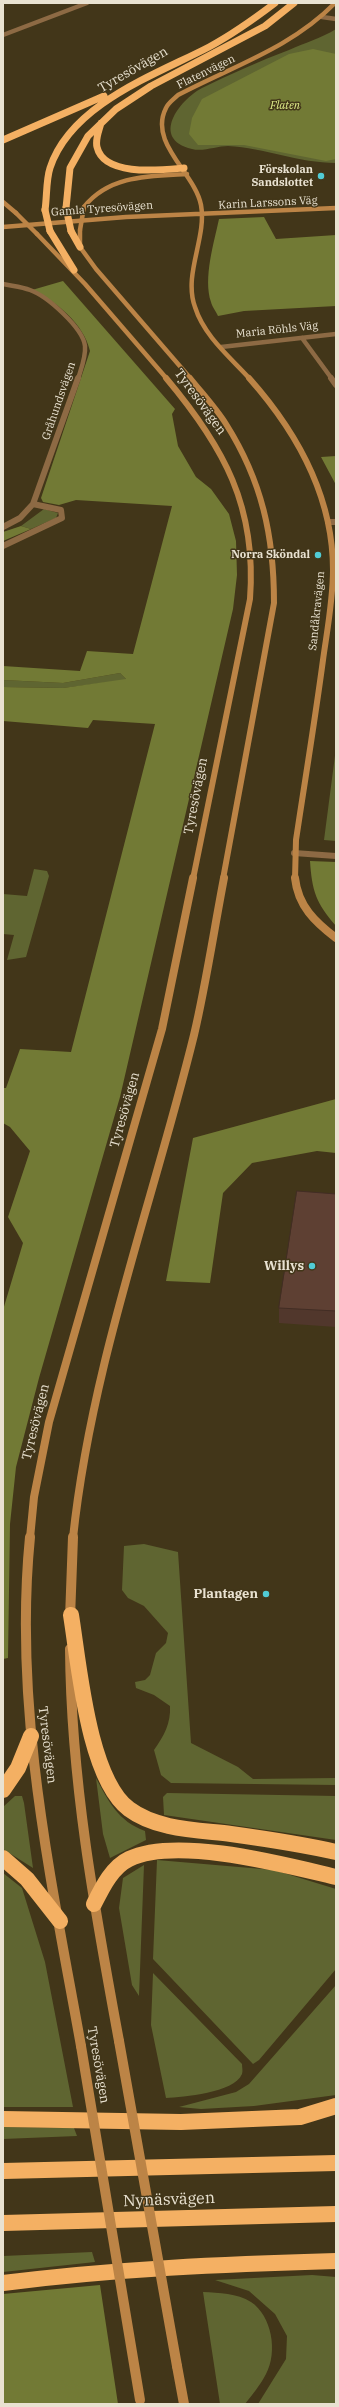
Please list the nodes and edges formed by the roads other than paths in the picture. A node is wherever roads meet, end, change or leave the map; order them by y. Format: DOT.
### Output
graph roads {
  1 [pos="87,3"];
  2 [pos="274,3"];
  3 [pos="294,3"];
  4 [pos="335,3"];
  5 [pos="322,17"];
  6 [pos="336,19"];
  7 [pos="3,35"];
  8 [pos="135,83"];
  9 [pos="102,121"];
  10 [pos="3,140"];
  11 [pos="185,171"];
  12 [pos="3,202"];
  13 [pos="336,208"];
  14 [pos="202,214"];
  15 [pos="3,227"];
  16 [pos="80,247"];
  17 [pos="74,270"];
  18 [pos="3,284"];
  19 [pos="336,334"];
  20 [pos="302,338"];
  21 [pos="221,347"];
  22 [pos="336,384"];
  23 [pos="34,504"];
  24 [pos="328,522"];
  25 [pos="336,522"];
  26 [pos="3,527"];
  27 [pos="3,546"];
  28 [pos="294,854"];
  29 [pos="336,856"];
  30 [pos="336,938"];
  31 [pos="70,1615"];
  32 [pos="31,1736"];
  33 [pos="3,1790"];
  34 [pos="336,1852"];
  35 [pos="3,1858"];
  36 [pos="336,1877"];
  37 [pos="94,1904"];
  38 [pos="60,1921"];
  39 [pos="336,2106"];
  40 [pos="336,2115"];
  41 [pos="300,2117"];
  42 [pos="3,2119"];
  43 [pos="336,2163"];
  44 [pos="3,2171"];
  45 [pos="336,2214"];
  46 [pos="3,2223"];
  47 [pos="336,2261"];
  48 [pos="3,2283"];
  49 [pos="140,2402"];
  50 [pos="184,2404"];
  1 -- 7 [label="street"];
  2 -- 8 [label="highway, Tyresövägen"];
  3 -- 9 [label="highway, Tyresövägen"];
  4 -- 5 [label="main road, Flatenvägen"];
  5 -- 6 [label="street"];
  5 -- 11 [label="main road, Flatenvägen"];
  8 -- 10 [label="highway"];
  8 -- 17 [label="highway, Tyresövägen, bridge"];
  9 -- 11 [label="highway"];
  9 -- 16 [label="highway, Tyresövägen, bridge"];
  11 -- 14 [label="main road, Flatenvägen"];
  11 -- 16 [label="main road, bridge"];
  12 -- 17 [label="main road, bridge"];
  13 -- 14 [label="main road, Karin Larssons Väg"];
  14 -- 15 [label="main road, Gamla Tyresövägen"];
  14 -- 21 [label="main road, Sandåkravägen"];
  16 -- 31 [label="main road, Tyresövägen"];
  17 -- 32 [label="main road, Tyresövägen"];
  18 -- 23 [label="street, Gråhundsvägen"];
  19 -- 20 [label="street, Maria Röhls Väg"];
  20 -- 21 [label="street, Maria Röhls Väg"];
  20 -- 22 [label="street"];
  21 -- 24 [label="main road, Sandåkravägen"];
  23 -- 26 [label="street, Gråhundsvägen"];
  23 -- 27 [label="street"];
  24 -- 25 [label="street"];
  24 -- 28 [label="main road, Sandåkravägen"];
  28 -- 29 [label="street"];
  28 -- 30 [label="main road, Sandåkravägen"];
  31 -- 34 [label="highway"];
  31 -- 37 [label="main road, Tyresövägen"];
  32 -- 33 [label="highway"];
  32 -- 38 [label="main road, Tyresövägen"];
  35 -- 38 [label="highway"];
  36 -- 37 [label="highway"];
  37 -- 50 [label="main road, Tyresövägen, bridge"];
  38 -- 49 [label="main road, Tyresövägen, bridge"];
  39 -- 41 [label="highway"];
  40 -- 41 [label="highway"];
  41 -- 42 [label="highway"];
  43 -- 44 [label="highway"];
  45 -- 46 [label="highway, Nynäsvägen"];
  47 -- 48 [label="highway"];
}
